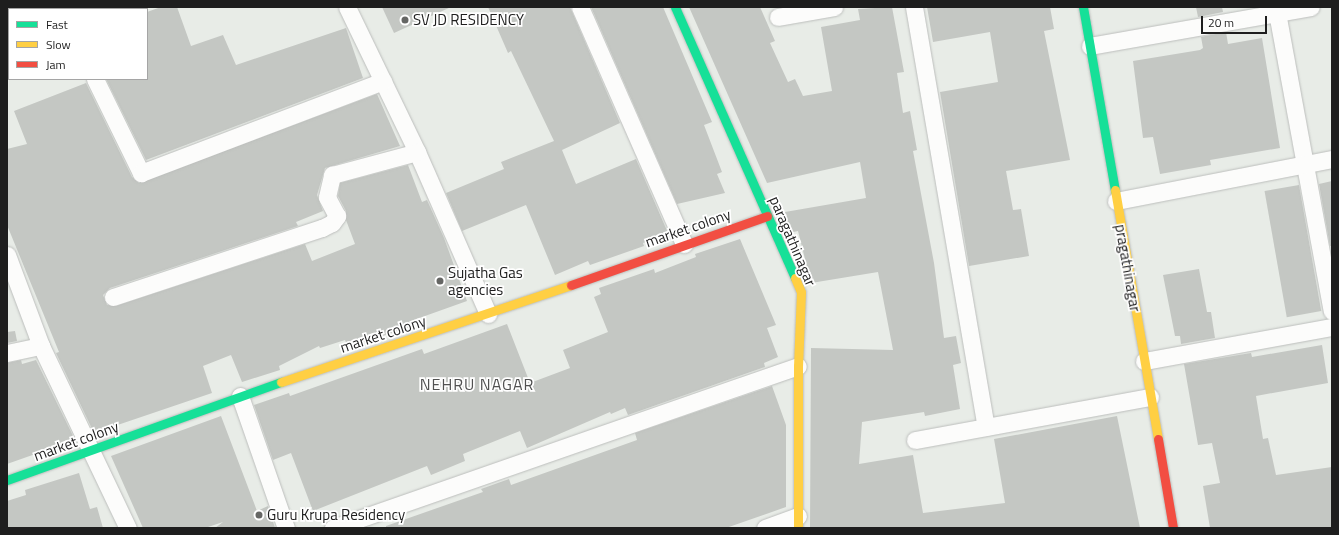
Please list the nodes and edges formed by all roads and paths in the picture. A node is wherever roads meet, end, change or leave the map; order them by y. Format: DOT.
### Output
graph roads {
  1 [pos="347,7"];
  2 [pos="580,7"];
  3 [pos="674,7"];
  4 [pos="914,7"];
  5 [pos="1083,7"];
  6 [pos="1311,7"];
  7 [pos="827,8"];
  8 [pos="1276,10"];
  9 [pos="778,17"];
  10 [pos="1090,46"];
  11 [pos="95,80"];
  12 [pos="383,81"];
  13 [pos="417,152"];
  14 [pos="1332,159"];
  15 [pos="1306,164"];
  16 [pos="1116,201"];
  17 [pos="767,216"];
  18 [pos="684,244"];
  19 [pos="7,255"];
  20 [pos="113,297"];
  21 [pos="1332,311"];
  22 [pos="488,314"];
  23 [pos="1332,327"];
  24 [pos="41,346"];
  25 [pos="7,353"];
  26 [pos="1144,361"];
  27 [pos="798,366"];
  28 [pos="240,396"];
  29 [pos="1150,398"];
  30 [pos="986,427"];
  31 [pos="915,440"];
  32 [pos="89,451"];
  33 [pos="7,480"];
  34 [pos="798,522"];
  35 [pos="128,528"];
  36 [pos="286,528"];
  37 [pos="333,528"];
  38 [pos="765,528"];
  39 [pos="1173,528"];
  1 -- 12 [label="street"];
  2 -- 18 [label="street"];
  3 -- 17 [label="street, paragathinagar"];
  4 -- 30 [label="street"];
  5 -- 10 [label="street, pragathinagar"];
  6 -- 8 [label="street"];
  7 -- 9 [label="street"];
  8 -- 10 [label="street"];
  8 -- 15 [label="street"];
  10 -- 16 [label="street, pragathinagar"];
  11 -- 12 [label="street"];
  12 -- 13 [label="street"];
  13 -- 20 [label="street"];
  13 -- 22 [label="street"];
  14 -- 15 [label="street"];
  15 -- 16 [label="street"];
  15 -- 21 [label="street"];
  16 -- 26 [label="street, pragathinagar"];
  17 -- 18 [label="street, market colony"];
  17 -- 27 [label="street, paragathinagar"];
  18 -- 22 [label="street, market colony"];
  19 -- 24 [label="street"];
  22 -- 28 [label="street, market colony"];
  23 -- 26 [label="street"];
  24 -- 25 [label="street"];
  24 -- 32 [label="street"];
  26 -- 29 [label="street, pragathinagar"];
  27 -- 34 [label="street, paragathinagar"];
  27 -- 37 [label="street"];
  28 -- 32 [label="street, market colony"];
  28 -- 36 [label="street"];
  29 -- 30 [label="street"];
  29 -- 39 [label="street, pragathinagar"];
  30 -- 31 [label="street"];
  32 -- 33 [label="street, market colony"];
  32 -- 35 [label="street"];
  34 -- 38 [label="street"];
}
